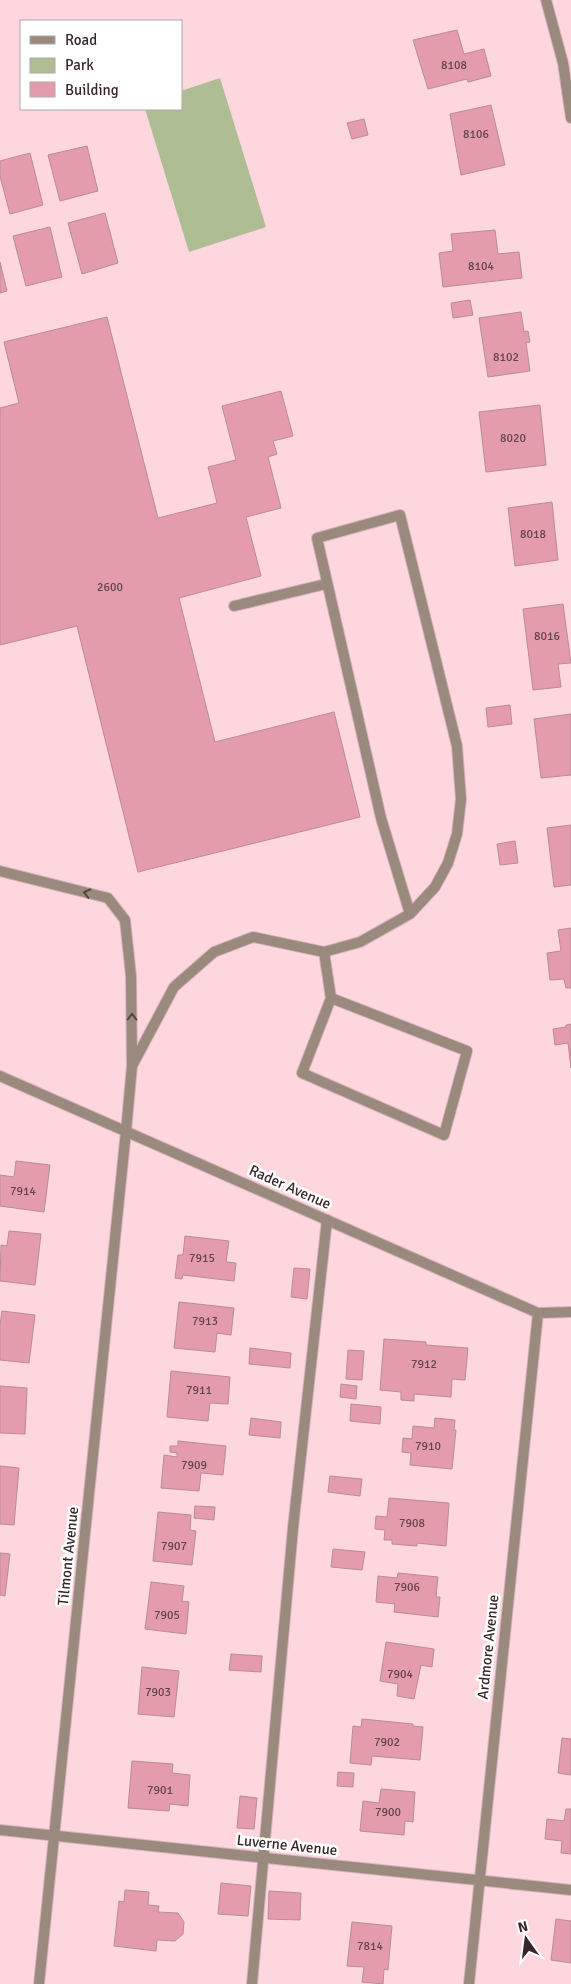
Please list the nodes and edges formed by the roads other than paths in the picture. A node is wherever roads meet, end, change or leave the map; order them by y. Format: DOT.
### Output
graph roads {
  1 [pos="546,0"];
  2 [pos="571,118"];
  3 [pos="326,584"];
  4 [pos="234,606"];
  5 [pos="0,871"];
  6 [pos="410,914"];
  7 [pos="324,952"];
  8 [pos="331,998"];
  9 [pos="132,1066"];
  10 [pos="0,1076"];
  11 [pos="126,1132"];
  12 [pos="326,1220"];
  13 [pos="538,1312"];
  14 [pos="571,1312"];
  15 [pos="0,1830"];
  16 [pos="54,1836"];
  17 [pos="264,1858"];
  18 [pos="480,1880"];
  19 [pos="571,1890"];
  20 [pos="39,1984"];
  21 [pos="252,1984"];
  22 [pos="469,1984"];
  1 -- 2 [label="street"];
  3 -- 4 [label="street"];
  3 -- 6 [label="street"];
  3 -- 6 [label="street"];
  9 -- 5 [label="street, Tilmont Avenue, one-way"];
  6 -- 7 [label="street"];
  7 -- 8 [label="street"];
  7 -- 9 [label="street"];
  8 -- 8 [label="street"];
  9 -- 11 [label="street, Tilmont Avenue"];
  10 -- 11 [label="street, Rader Avenue"];
  11 -- 12 [label="street, Rader Avenue"];
  11 -- 16 [label="street, Tilmont Avenue"];
  12 -- 13 [label="street, Rader Avenue"];
  12 -- 17 [label="street"];
  13 -- 14 [label="street, Rader Avenue"];
  13 -- 18 [label="street, Ardmore Avenue"];
  15 -- 16 [label="street, Luverne Avenue"];
  16 -- 17 [label="street, Luverne Avenue"];
  16 -- 20 [label="street, Tilmont Avenue"];
  17 -- 18 [label="street, Luverne Avenue"];
  17 -- 21 [label="street"];
  18 -- 19 [label="street, Luverne Avenue"];
  18 -- 22 [label="street, Ardmore Avenue"];
}
